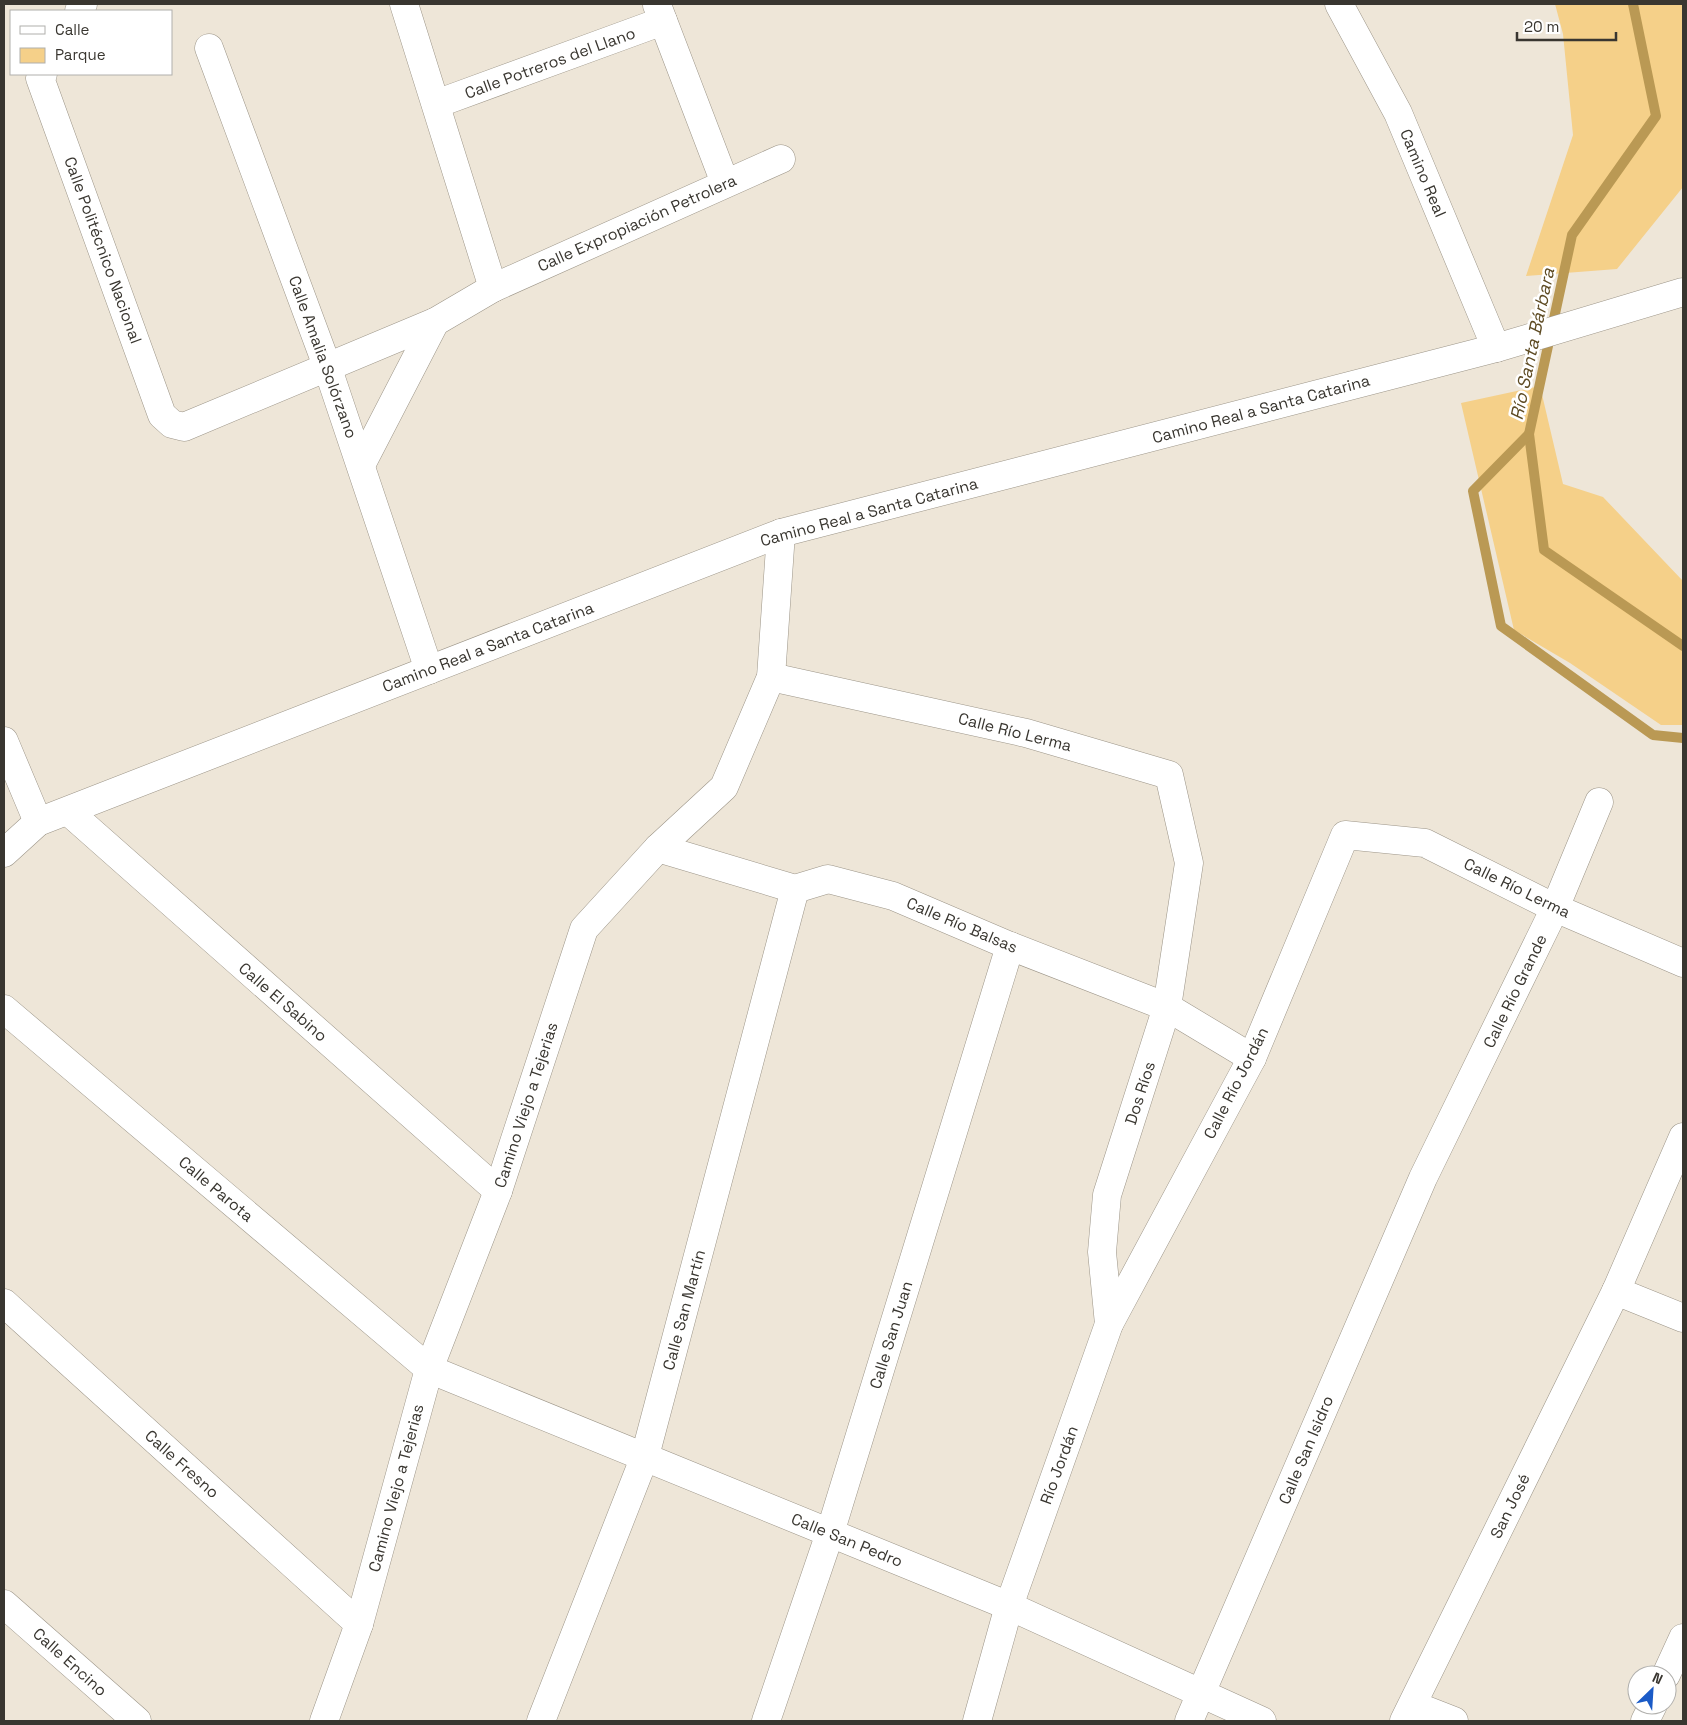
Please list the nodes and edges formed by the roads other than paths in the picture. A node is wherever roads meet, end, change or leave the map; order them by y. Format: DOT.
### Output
graph roads {
  1 [pos="404,4"];
  2 [pos="1338,4"];
  3 [pos="660,12"];
  4 [pos="209,48"];
  5 [pos="42,75"];
  6 [pos="436,104"];
  7 [pos="781,159"];
  8 [pos="725,184"];
  9 [pos="493,288"];
  10 [pos="1683,292"];
  11 [pos="435,322"];
  12 [pos="1496,348"];
  13 [pos="327,366"];
  14 [pos="172,424"];
  15 [pos="361,465"];
  16 [pos="781,533"];
  17 [pos="429,670"];
  18 [pos="770,677"];
  19 [pos="4,741"];
  20 [pos="1599,802"];
  21 [pos="69,812"];
  22 [pos="38,822"];
  23 [pos="1345,835"];
  24 [pos="658,848"];
  25 [pos="4,853"];
  26 [pos="1189,863"];
  27 [pos="795,889"];
  28 [pos="1556,908"];
  29 [pos="1010,946"];
  30 [pos="1683,963"];
  31 [pos="1167,1007"];
  32 [pos="4,1009"];
  33 [pos="1252,1058"];
  34 [pos="1683,1137"];
  35 [pos="1423,1178"];
  36 [pos="498,1192"];
  37 [pos="1616,1291"];
  38 [pos="4,1303"];
  39 [pos="1683,1318"];
  40 [pos="1109,1324"];
  41 [pos="429,1369"];
  42 [pos="645,1456"];
  43 [pos="830,1533"];
  44 [pos="4,1604"];
  45 [pos="1009,1606"];
  46 [pos="359,1624"];
  47 [pos="1683,1638"];
  48 [pos="1671,1665"];
  49 [pos="1201,1694"];
  50 [pos="1409,1713"];
  51 [pos="137,1721"];
  52 [pos="324,1721"];
  53 [pos="541,1721"];
  54 [pos="766,1721"];
  55 [pos="977,1721"];
  56 [pos="1189,1721"];
  57 [pos="1262,1721"];
  58 [pos="1454,1721"];
  1 -- 6 [label="street"];
  2 -- 12 [label="street, Camino Real"];
  3 -- 6 [label="street, Calle Potreros del Llano"];
  3 -- 8 [label="street"];
  4 -- 13 [label="street, Calle Amalia Solórzano"];
  5 -- 14 [label="street, Calle Politécnico Nacional"];
  6 -- 9 [label="street"];
  7 -- 8 [label="street, Calle Expropiación Petrolera"];
  8 -- 9 [label="street, Calle Expropiación Petrolera"];
  9 -- 11 [label="street, Calle Expropiación Petrolera"];
  10 -- 12 [label="street, Camino Real a Santa Catarina"];
  11 -- 13 [label="street, Calle Expropiación Petrolera"];
  11 -- 15 [label="street"];
  12 -- 16 [label="street, Camino Real a Santa Catarina"];
  13 -- 14 [label="street, Calle Expropiación Petrolera"];
  13 -- 15 [label="street, Calle Amalia Solórzano"];
  15 -- 17 [label="street, Calle Amalia Solórzano"];
  16 -- 17 [label="street, Camino Real a Santa Catarina"];
  16 -- 18 [label="street, Camino Viejo a Tejerias"];
  17 -- 21 [label="street, Camino Real a Santa Catarina"];
  18 -- 24 [label="street, Camino Viejo a Tejerias"];
  18 -- 26 [label="street, Calle Río Lerma"];
  19 -- 22 [label="street"];
  20 -- 28 [label="street, Calle Río Grande"];
  21 -- 22 [label="street, Camino Real a Santa Catarina"];
  21 -- 36 [label="street, Calle El Sabino"];
  22 -- 25 [label="street, Camino Real a Santa Catarina"];
  23 -- 28 [label="street, Calle Río Lerma"];
  23 -- 33 [label="street, Calle Río Jordán"];
  24 -- 27 [label="street"];
  24 -- 36 [label="street, Camino Viejo a Tejerias"];
  26 -- 31 [label="street, Dos Ríos"];
  27 -- 29 [label="street, Calle Río Balsas"];
  27 -- 42 [label="street, Calle San Martín"];
  28 -- 30 [label="street, Calle Río Lerma"];
  28 -- 35 [label="street, Calle Río Grande"];
  29 -- 31 [label="street, Calle Río Balsas"];
  29 -- 43 [label="street, Calle San Juan"];
  31 -- 33 [label="street, Calle Río Balsas"];
  31 -- 40 [label="street, Dos Ríos"];
  32 -- 41 [label="street, Calle Parota"];
  33 -- 40 [label="street, Calle Río Jordán"];
  34 -- 37 [label="street, San José"];
  35 -- 49 [label="street, Calle San Isidro"];
  36 -- 41 [label="street, Camino Viejo a Tejerias"];
  37 -- 39 [label="street"];
  37 -- 50 [label="street, San José"];
  38 -- 46 [label="street, Calle Fresno"];
  40 -- 45 [label="street, Río Jordán"];
  41 -- 42 [label="street, Calle San Pedro"];
  41 -- 46 [label="street, Camino Viejo a Tejerias"];
  42 -- 43 [label="street, Calle San Pedro"];
  42 -- 53 [label="street, Calle San Martín"];
  43 -- 45 [label="street, Calle San Pedro"];
  43 -- 54 [label="street, Calle San Juan"];
  44 -- 51 [label="street, Calle Encino"];
  45 -- 49 [label="street, Calle San Pedro"];
  45 -- 55 [label="street, Río Jordán"];
  46 -- 52 [label="street, Camino Viejo a Tejerias"];
  47 -- 48 [label="street"];
  49 -- 56 [label="street, Calle San Isidro"];
  49 -- 57 [label="street, Calle San Pedro"];
  50 -- 58 [label="street"];
}
